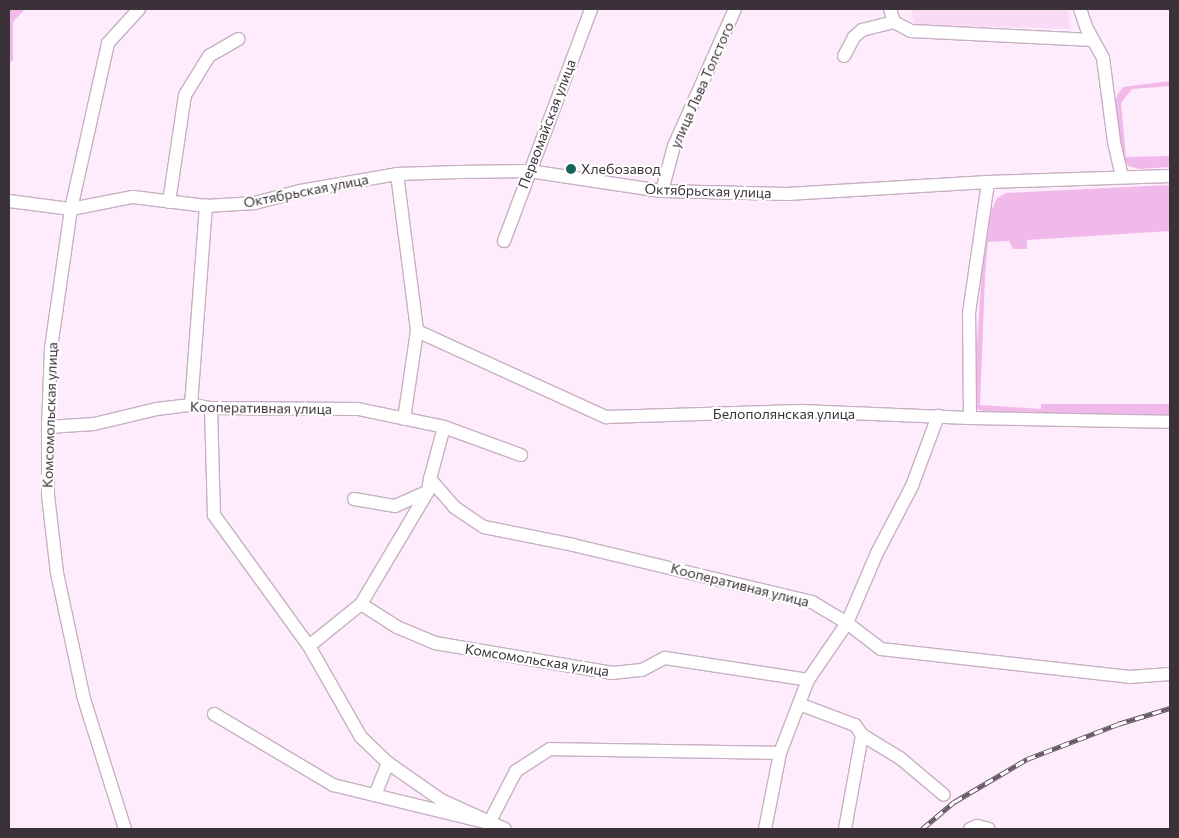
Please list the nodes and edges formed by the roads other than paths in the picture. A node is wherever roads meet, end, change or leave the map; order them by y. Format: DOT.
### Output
graph roads {
  1 [pos="139,9"];
  2 [pos="590,9"];
  3 [pos="735,9"];
  4 [pos="890,9"];
  5 [pos="1080,9"];
  6 [pos="894,22"];
  7 [pos="239,39"];
  8 [pos="1093,40"];
  9 [pos="844,56"];
  10 [pos="528,171"];
  11 [pos="397,174"];
  12 [pos="1170,176"];
  13 [pos="1122,177"];
  14 [pos="988,182"];
  15 [pos="662,191"];
  16 [pos="9,202"];
  17 [pos="169,202"];
  18 [pos="206,206"];
  19 [pos="71,208"];
  20 [pos="504,241"];
  21 [pos="417,330"];
  22 [pos="191,405"];
  23 [pos="211,408"];
  24 [pos="938,416"];
  25 [pos="970,418"];
  26 [pos="404,419"];
  27 [pos="1170,422"];
  28 [pos="48,427"];
  29 [pos="444,427"];
  30 [pos="521,455"];
  31 [pos="429,485"];
  32 [pos="354,499"];
  33 [pos="361,604"];
  34 [pos="846,623"];
  35 [pos="309,646"];
  36 [pos="1170,674"];
  37 [pos="808,680"];
  38 [pos="799,704"];
  39 [pos="214,714"];
  40 [pos="862,735"];
  41 [pos="780,753"];
  42 [pos="388,763"];
  43 [pos="375,795"];
  44 [pos="944,795"];
  45 [pos="489,823"];
  46 [pos="125,829"];
  47 [pos="505,829"];
  48 [pos="765,829"];
  49 [pos="845,829"];
  50 [pos="970,829"];
  51 [pos="989,829"];
  1 -- 19 [label="street, Комсомольская улица"];
  2 -- 10 [label="street, Первомайская улица"];
  3 -- 15 [label="street, улица Льва Толстого"];
  4 -- 6 [label="street"];
  5 -- 8 [label="street"];
  6 -- 8 [label="street"];
  6 -- 9 [label="street"];
  7 -- 17 [label="street"];
  8 -- 13 [label="street"];
  10 -- 11 [label="street, Октябрьская улица"];
  10 -- 15 [label="street, Октябрьская улица"];
  10 -- 20 [label="street, Первомайская улица"];
  11 -- 18 [label="street, Октябрьская улица"];
  11 -- 21 [label="street"];
  12 -- 13 [label="street, Октябрьская улица"];
  13 -- 14 [label="street, Октябрьская улица"];
  14 -- 15 [label="street, Октябрьская улица"];
  14 -- 25 [label="street"];
  16 -- 19 [label="street, Октябрьская улица"];
  17 -- 18 [label="street, Октябрьская улица"];
  17 -- 19 [label="street, Октябрьская улица"];
  18 -- 22 [label="street"];
  19 -- 28 [label="street, Комсомольская улица"];
  21 -- 24 [label="street, Белополянская улица"];
  21 -- 26 [label="street"];
  22 -- 23 [label="street, Кооперативная улица"];
  22 -- 28 [label="street, Кооперативная улица"];
  23 -- 26 [label="street, Кооперативная улица"];
  23 -- 35 [label="street"];
  24 -- 25 [label="street, Белополянская улица"];
  24 -- 34 [label="street"];
  25 -- 27 [label="street, Белополянская улица"];
  26 -- 29 [label="street, Кооперативная улица"];
  28 -- 46 [label="street, Комсомольская улица"];
  29 -- 30 [label="street, Кооперативная улица"];
  29 -- 31 [label="street"];
  31 -- 32 [label="street"];
  31 -- 33 [label="street"];
  31 -- 34 [label="street, Кооперативная улица"];
  33 -- 35 [label="street"];
  33 -- 37 [label="street, Комсомольская улица"];
  34 -- 36 [label="street, Кооперативная улица"];
  34 -- 37 [label="street"];
  35 -- 42 [label="street"];
  37 -- 38 [label="street"];
  38 -- 40 [label="street"];
  38 -- 41 [label="street"];
  39 -- 43 [label="street"];
  40 -- 44 [label="street"];
  40 -- 49 [label="street"];
  41 -- 45 [label="street"];
  41 -- 48 [label="street"];
  42 -- 43 [label="street"];
  42 -- 45 [label="street"];
  43 -- 45 [label="street"];
  45 -- 47 [label="street"];
  50 -- 51 [label="street"];
}
